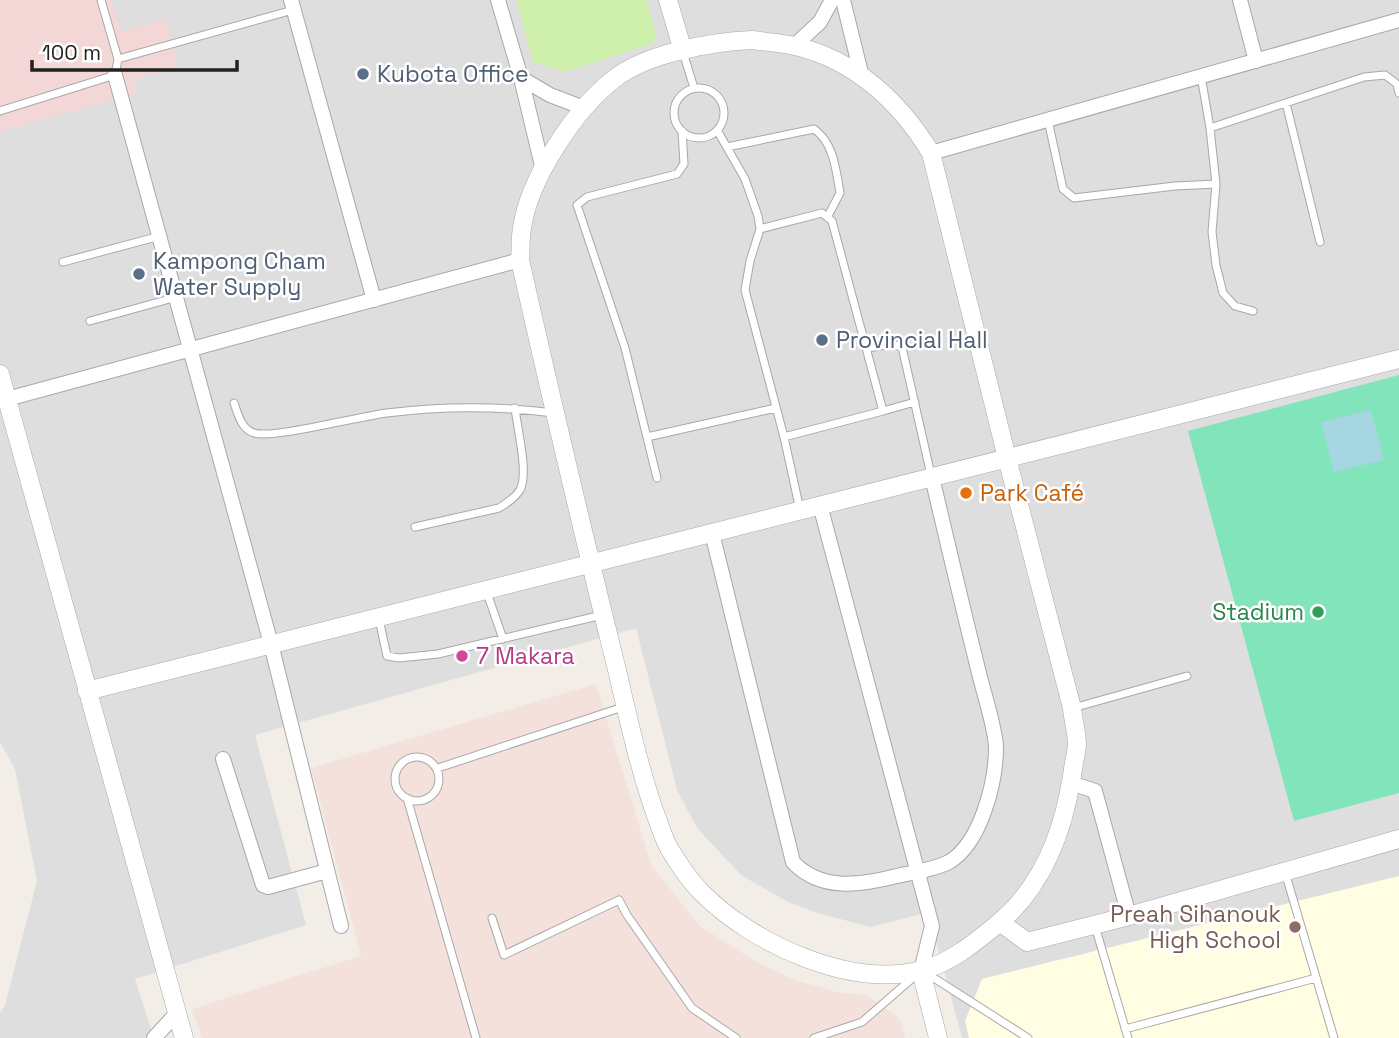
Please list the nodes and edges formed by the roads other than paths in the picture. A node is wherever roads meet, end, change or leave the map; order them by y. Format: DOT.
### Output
graph roads {
  1 [pos="101,0"];
  2 [pos="498,0"];
  3 [pos="668,0"];
  4 [pos="832,0"];
  5 [pos="843,0"];
  6 [pos="1240,0"];
  7 [pos="292,5"];
  8 [pos="1399,20"];
  9 [pos="794,46"];
  10 [pos="683,51"];
  11 [pos="118,60"];
  12 [pos="1256,61"];
  13 [pos="116,75"];
  14 [pos="1201,76"];
  15 [pos="862,77"];
  16 [pos="521,78"];
  17 [pos="694,89"];
  18 [pos="1399,93"];
  19 [pos="1286,103"];
  20 [pos="584,108"];
  21 [pos="0,111"];
  22 [pos="1048,120"];
  23 [pos="1210,128"];
  24 [pos="717,130"];
  25 [pos="682,131"];
  26 [pos="727,147"];
  27 [pos="931,153"];
  28 [pos="543,170"];
  29 [pos="1216,184"];
  30 [pos="828,216"];
  31 [pos="760,229"];
  32 [pos="160,236"];
  33 [pos="1320,242"];
  34 [pos="520,260"];
  35 [pos="63,262"];
  36 [pos="177,296"];
  37 [pos="374,300"];
  38 [pos="1253,311"];
  39 [pos="90,321"];
  40 [pos="867,348"];
  41 [pos="192,349"];
  42 [pos="1399,359"];
  43 [pos="0,374"];
  44 [pos="7,399"];
  45 [pos="915,402"];
  46 [pos="234,403"];
  47 [pos="515,408"];
  48 [pos="776,408"];
  49 [pos="883,411"];
  50 [pos="554,413"];
  51 [pos="647,437"];
  52 [pos="783,437"];
  53 [pos="1007,458"];
  54 [pos="932,477"];
  55 [pos="657,478"];
  56 [pos="820,505"];
  57 [pos="800,511"];
  58 [pos="415,527"];
  59 [pos="712,533"];
  60 [pos="589,564"];
  61 [pos="486,590"];
  62 [pos="603,614"];
  63 [pos="378,617"];
  64 [pos="503,639"];
  65 [pos="271,645"];
  66 [pos="1187,676"];
  67 [pos="87,691"];
  68 [pos="625,706"];
  69 [pos="1072,708"];
  70 [pos="223,759"];
  71 [pos="438,768"];
  72 [pos="1071,783"];
  73 [pos="407,798"];
  74 [pos="1399,839"];
  75 [pos="327,870"];
  76 [pos="918,871"];
  77 [pos="1285,872"];
  78 [pos="1129,916"];
  79 [pos="492,918"];
  80 [pos="1000,922"];
  81 [pos="1095,925"];
  82 [pos="341,926"];
  83 [pos="921,971"];
  84 [pos="1316,978"];
  85 [pos="177,1013"];
  86 [pos="1125,1029"];
  87 [pos="154,1038"];
  88 [pos="184,1038"];
  89 [pos="476,1038"];
  90 [pos="736,1038"];
  91 [pos="814,1038"];
  92 [pos="938,1038"];
  93 [pos="1028,1038"];
  94 [pos="1128,1038"];
  95 [pos="1334,1038"];
  1 -- 11 [label="lane"];
  2 -- 16 [label="street"];
  3 -- 10 [label="street"];
  4 -- 9 [label="street"];
  5 -- 15 [label="street"];
  6 -- 12 [label="street"];
  7 -- 11 [label="lane"];
  7 -- 37 [label="street"];
  8 -- 12 [label="street"];
  9 -- 10 [label="street"];
  9 -- 15 [label="street"];
  10 -- 17 [label="lane"];
  10 -- 20 [label="street"];
  11 -- 13 [label="lane"];
  12 -- 14 [label="street"];
  13 -- 21 [label="lane"];
  13 -- 32 [label="street"];
  14 -- 22 [label="street"];
  14 -- 23 [label="lane"];
  15 -- 27 [label="street"];
  16 -- 20 [label="street"];
  16 -- 28 [label="street"];
  17 -- 24 [label="lane"];
  17 -- 25 [label="lane"];
  18 -- 19 [label="lane"];
  19 -- 23 [label="lane"];
  19 -- 33 [label="lane"];
  20 -- 28 [label="street"];
  22 -- 27 [label="street"];
  22 -- 29 [label="lane"];
  23 -- 29 [label="lane"];
  24 -- 25 [label="lane"];
  24 -- 26 [label="lane"];
  25 -- 51 [label="lane"];
  26 -- 30 [label="lane"];
  26 -- 31 [label="lane"];
  27 -- 53 [label="street"];
  28 -- 34 [label="street"];
  29 -- 38 [label="lane"];
  30 -- 31 [label="lane"];
  30 -- 40 [label="lane"];
  31 -- 48 [label="lane"];
  32 -- 35 [label="lane"];
  32 -- 36 [label="street"];
  34 -- 37 [label="street"];
  34 -- 50 [label="street"];
  36 -- 39 [label="lane"];
  36 -- 41 [label="street"];
  37 -- 41 [label="street"];
  40 -- 45 [label="lane"];
  40 -- 49 [label="lane"];
  41 -- 44 [label="street"];
  41 -- 65 [label="street"];
  42 -- 53 [label="street"];
  43 -- 44 [label="street"];
  44 -- 67 [label="street"];
  45 -- 49 [label="lane"];
  45 -- 54 [label="lane"];
  46 -- 47 [label="lane"];
  47 -- 50 [label="lane"];
  47 -- 58 [label="lane"];
  48 -- 51 [label="lane"];
  48 -- 52 [label="lane"];
  49 -- 52 [label="lane"];
  50 -- 60 [label="street"];
  51 -- 55 [label="lane"];
  52 -- 57 [label="lane"];
  53 -- 54 [label="street"];
  53 -- 69 [label="street"];
  54 -- 56 [label="street"];
  54 -- 76 [label="street"];
  56 -- 57 [label="street"];
  56 -- 76 [label="street"];
  57 -- 59 [label="street"];
  59 -- 60 [label="street"];
  59 -- 76 [label="street"];
  60 -- 61 [label="street"];
  60 -- 62 [label="street"];
  61 -- 63 [label="street"];
  61 -- 64 [label="lane"];
  62 -- 64 [label="lane"];
  62 -- 68 [label="street"];
  63 -- 64 [label="lane"];
  63 -- 65 [label="street"];
  65 -- 67 [label="street"];
  65 -- 75 [label="street"];
  66 -- 69 [label="lane"];
  67 -- 85 [label="street"];
  68 -- 71 [label="lane"];
  68 -- 83 [label="street"];
  69 -- 72 [label="street"];
  70 -- 75 [label="street"];
  71 -- 73 [label="lane"];
  71 -- 73 [label="lane"];
  72 -- 78 [label="street"];
  72 -- 80 [label="street"];
  73 -- 89 [label="lane"];
  74 -- 77 [label="street"];
  75 -- 82 [label="street"];
  76 -- 83 [label="street"];
  77 -- 78 [label="street"];
  77 -- 84 [label="lane"];
  78 -- 81 [label="street"];
  79 -- 90 [label="lane"];
  80 -- 81 [label="street"];
  80 -- 83 [label="street"];
  81 -- 86 [label="lane"];
  83 -- 91 [label="lane"];
  83 -- 92 [label="street"];
  83 -- 93 [label="lane"];
  84 -- 86 [label="lane"];
  84 -- 95 [label="lane"];
  85 -- 87 [label="street"];
  85 -- 88 [label="street"];
  86 -- 94 [label="lane"];
}
